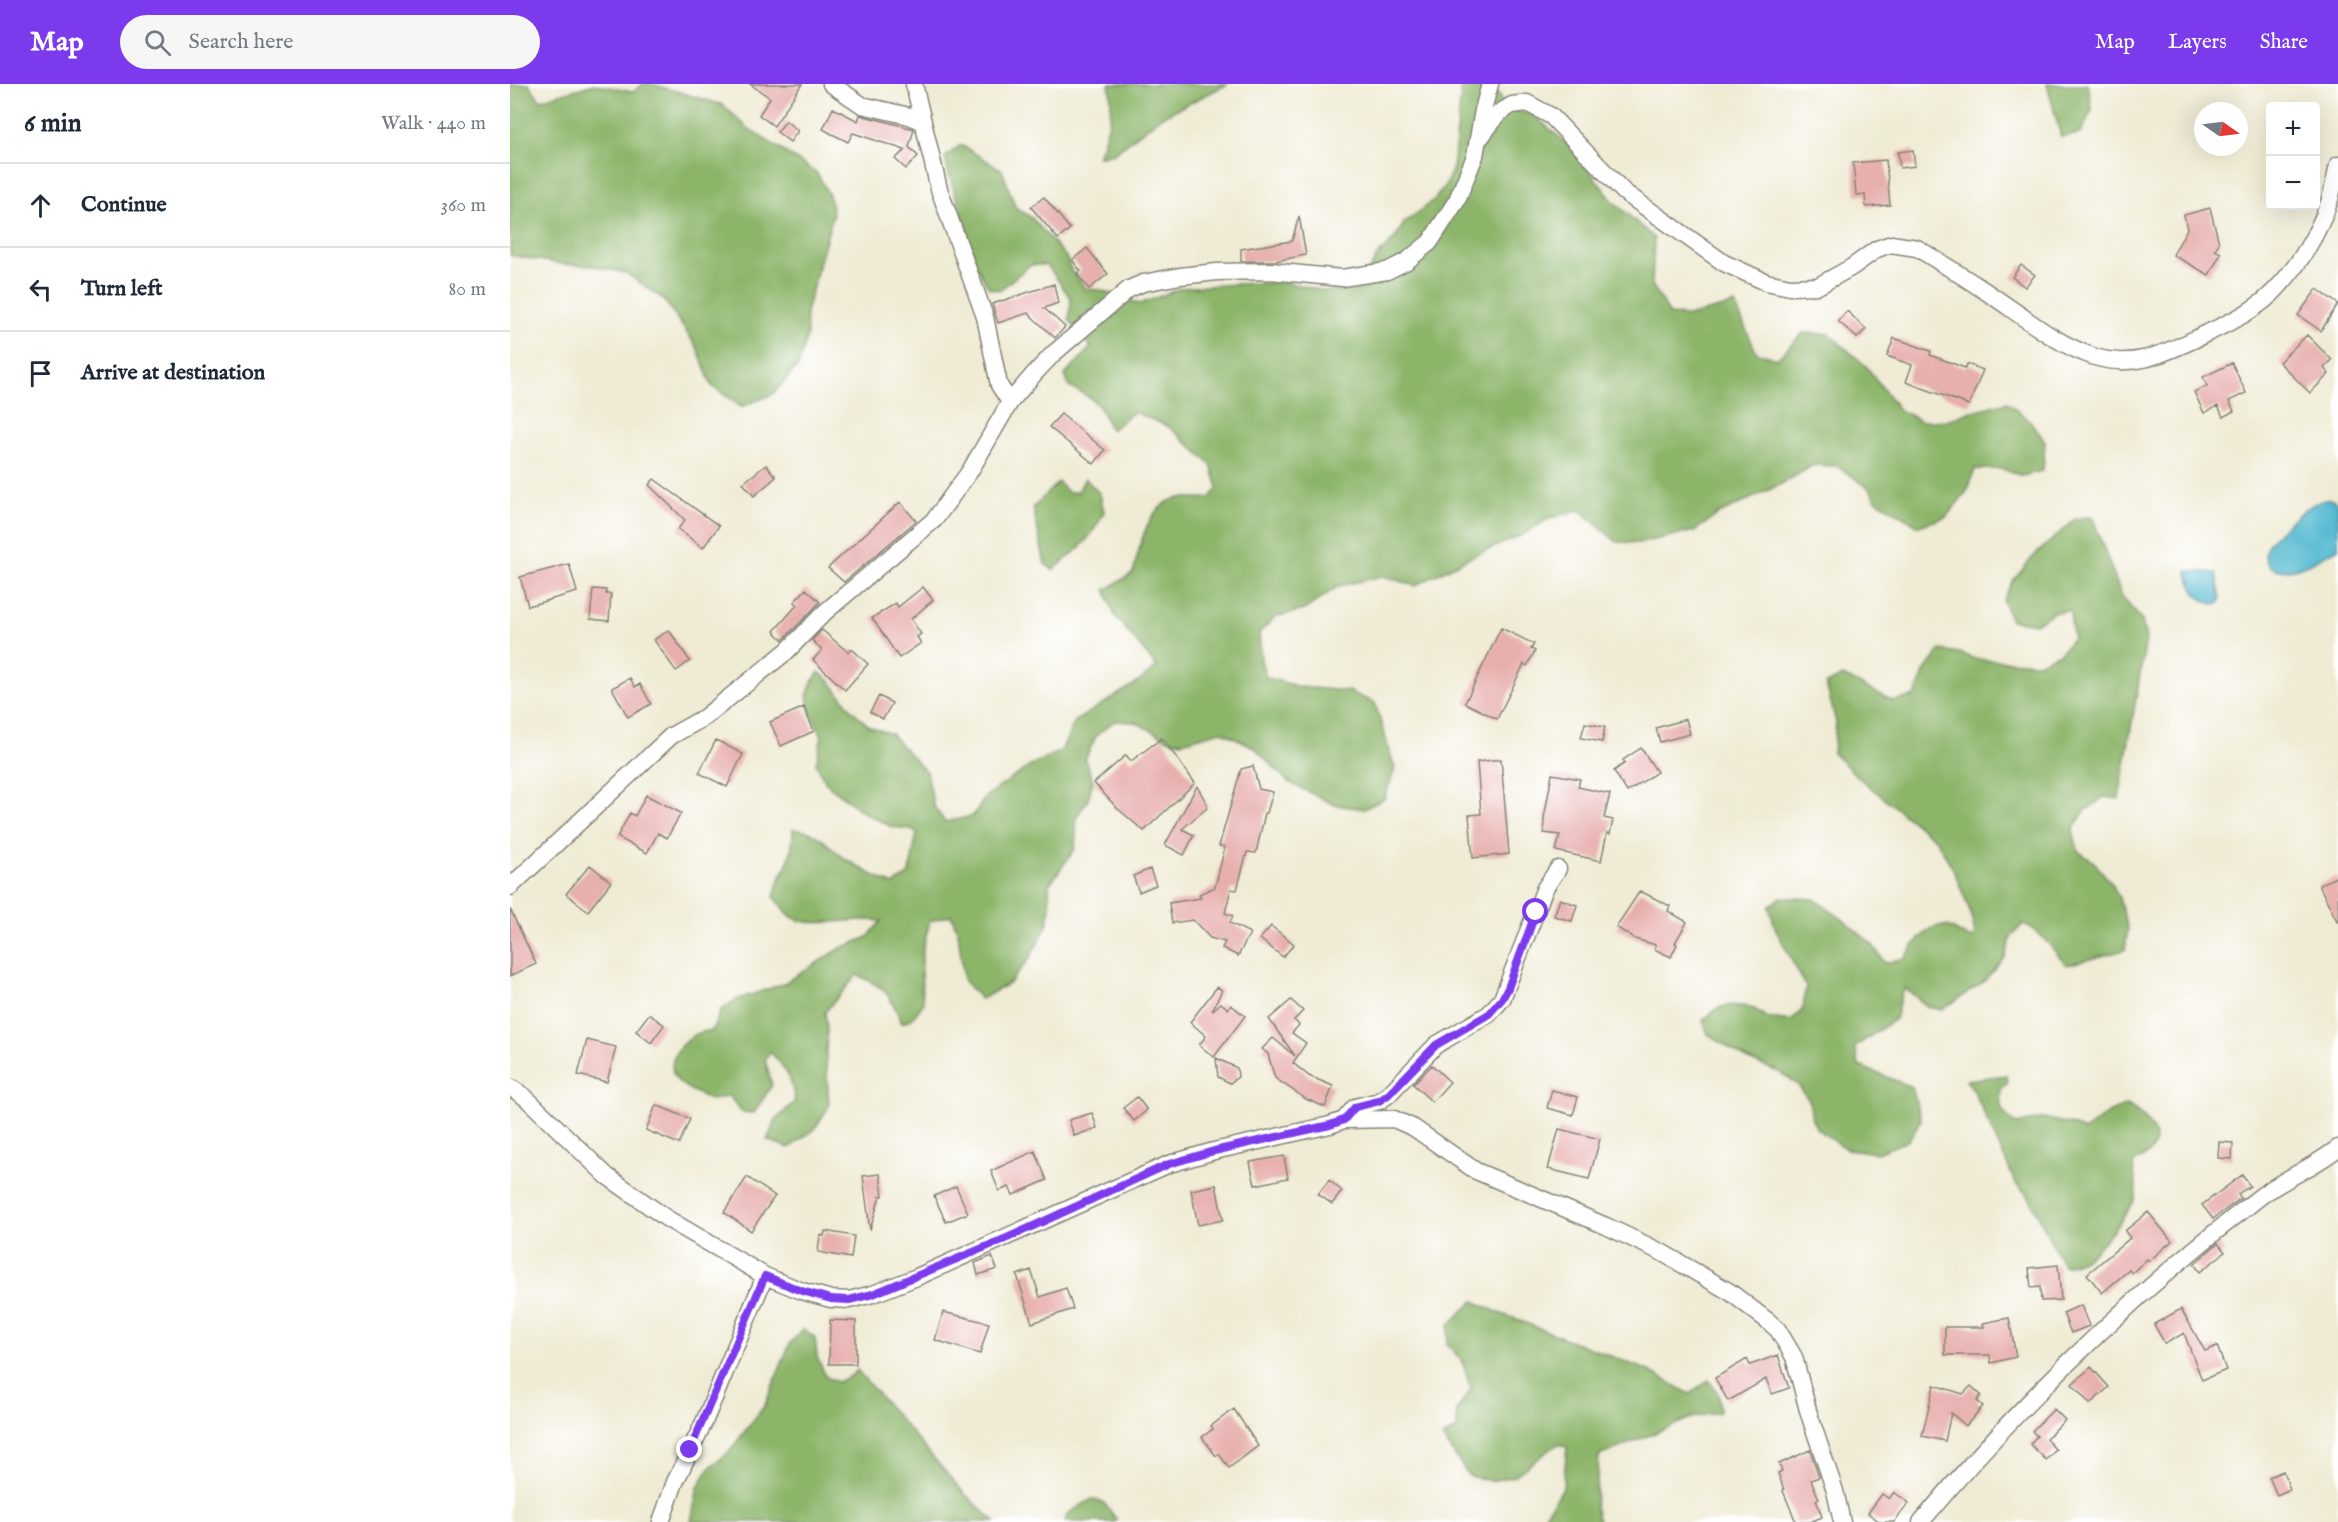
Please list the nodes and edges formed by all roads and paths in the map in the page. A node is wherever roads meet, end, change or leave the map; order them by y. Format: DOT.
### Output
graph roads {
  1 [pos="831,84"];
  2 [pos="914,84"];
  3 [pos="1490,84"];
  4 [pos="921,121"];
  5 [pos="1480,139"];
  6 [pos="2338,165"];
  7 [pos="1010,402"];
  8 [pos="1558,869"];
  9 [pos="510,887"];
  10 [pos="510,1087"];
  11 [pos="1344,1120"];
  12 [pos="2338,1148"];
  13 [pos="765,1276"];
  14 [pos="661,1522"];
  15 [pos="1842,1522"];
  16 [pos="1921,1522"];
  1 -- 4 [label="street"];
  2 -- 4 [label="street"];
  3 -- 5 [label="street"];
  4 -- 7 [label="street"];
  5 -- 6 [label="street"];
  5 -- 7 [label="street"];
  7 -- 9 [label="street"];
  8 -- 11 [label="street"];
  10 -- 13 [label="street"];
  11 -- 13 [label="street"];
  11 -- 15 [label="street"];
  12 -- 16 [label="street"];
  13 -- 14 [label="street"];
}
